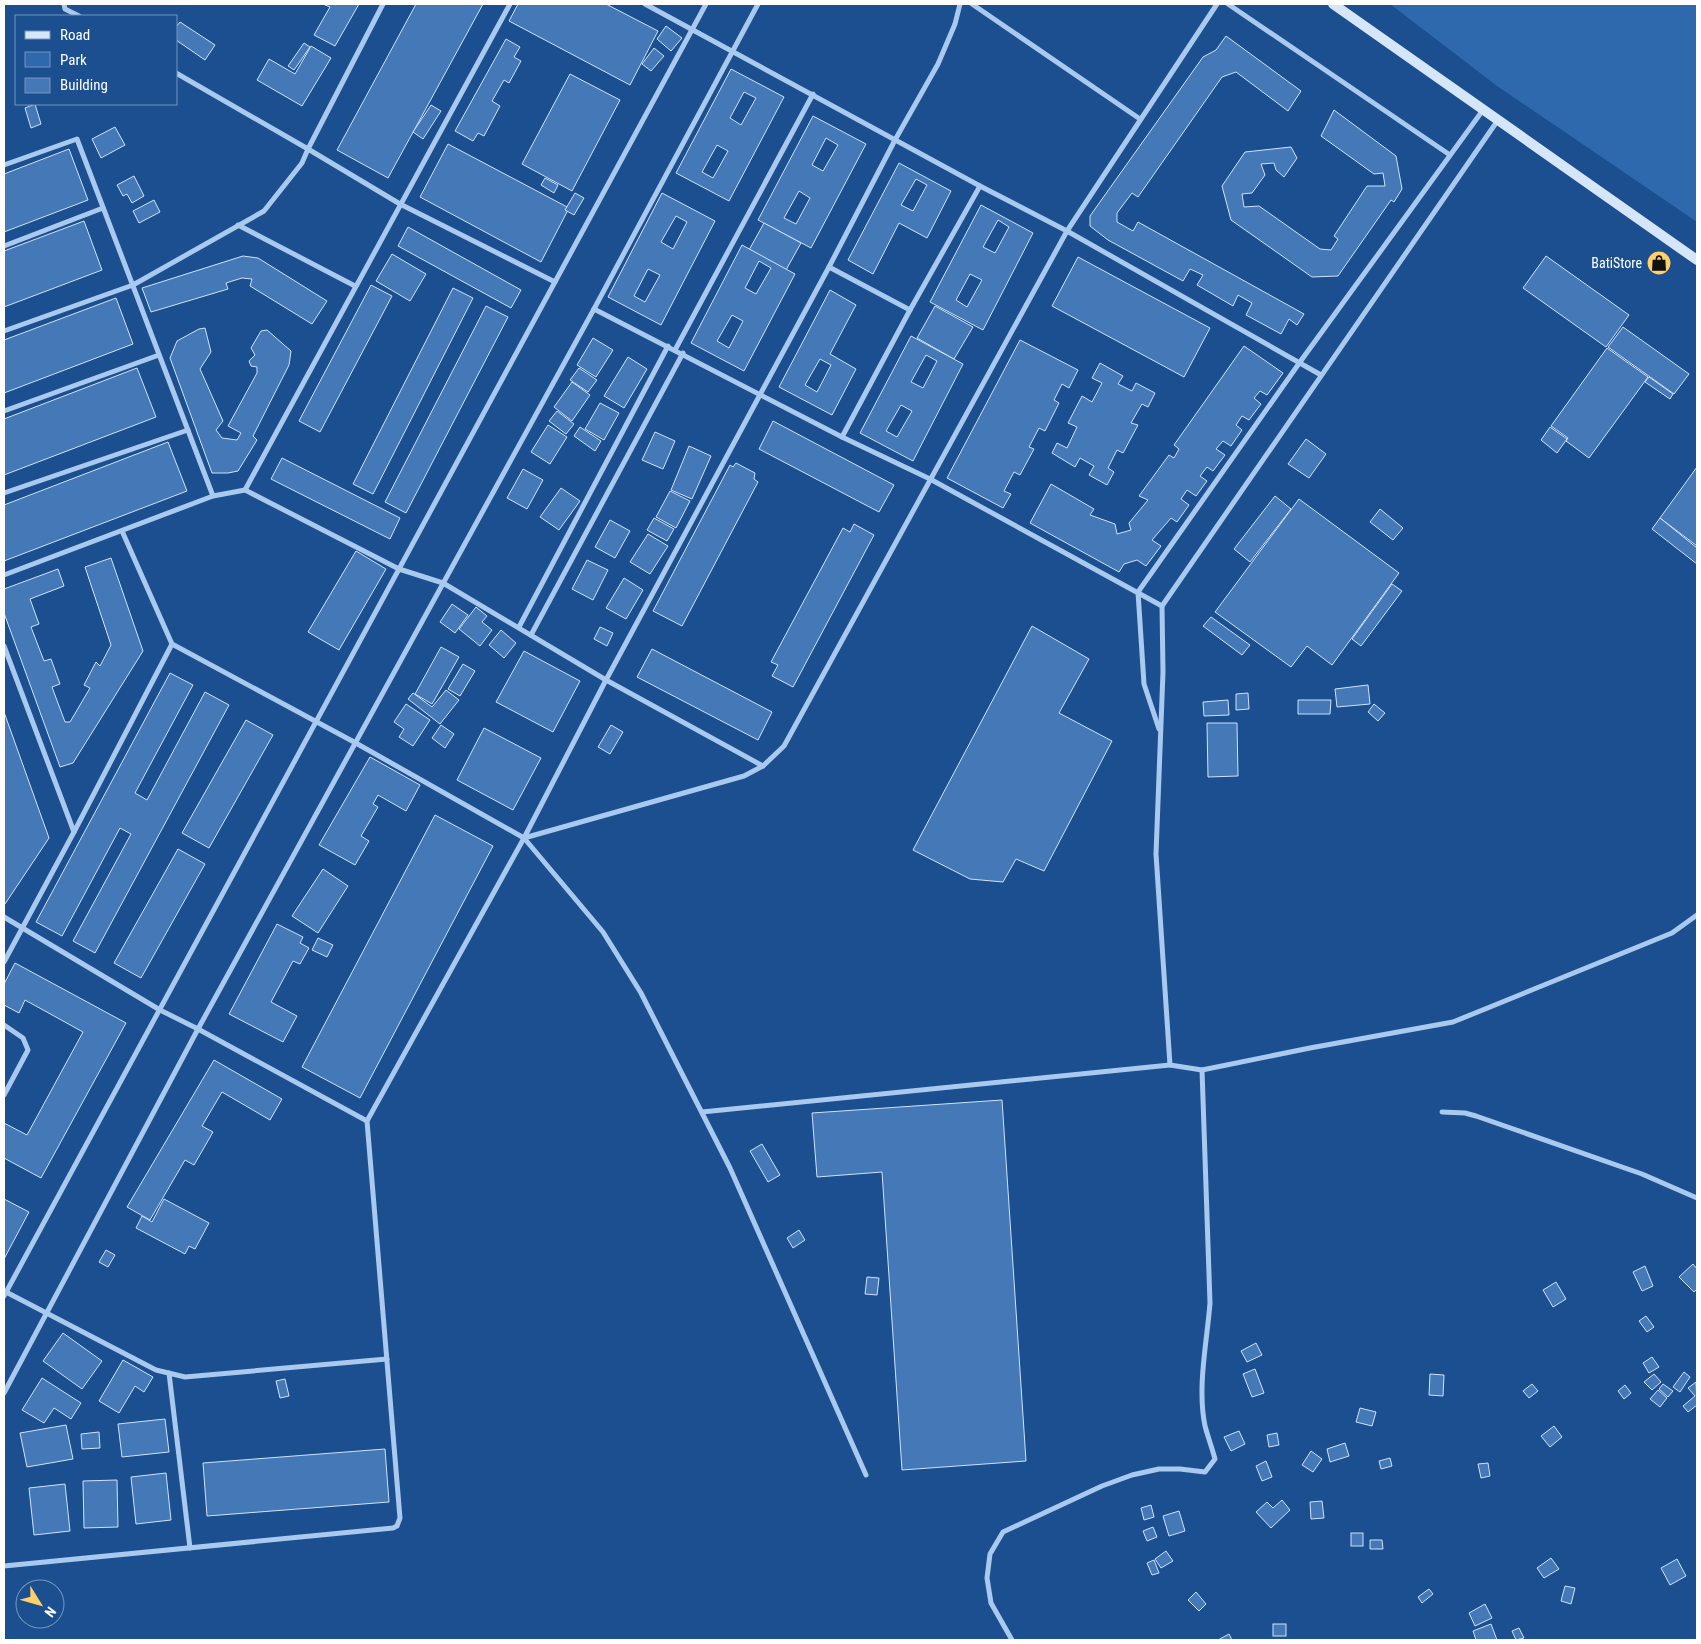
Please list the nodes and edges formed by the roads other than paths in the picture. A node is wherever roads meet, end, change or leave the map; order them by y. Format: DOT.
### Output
graph roads {
  1 [pos="64,4"];
  2 [pos="383,4"];
  3 [pos="510,4"];
  4 [pos="645,4"];
  5 [pos="706,4"];
  6 [pos="758,4"];
  7 [pos="960,4"];
  8 [pos="972,4"];
  9 [pos="1217,4"];
  10 [pos="1228,4"];
  11 [pos="1332,4"];
  12 [pos="76,15"];
  13 [pos="692,29"];
  14 [pos="733,51"];
  15 [pos="178,74"];
  16 [pos="813,94"];
  17 [pos="1483,110"];
  18 [pos="1140,119"];
  19 [pos="1498,120"];
  20 [pos="895,140"];
  21 [pos="308,149"];
  22 [pos="1450,155"];
  23 [pos="4,165"];
  24 [pos="980,186"];
  25 [pos="400,204"];
  26 [pos="103,208"];
  27 [pos="238,225"];
  28 [pos="1068,231"];
  29 [pos="4,246"];
  30 [pos="1697,260"];
  31 [pos="829,267"];
  32 [pos="556,282"];
  33 [pos="133,285"];
  34 [pos="356,286"];
  35 [pos="594,309"];
  36 [pos="910,310"];
  37 [pos="4,331"];
  38 [pos="668,346"];
  39 [pos="675,350"];
  40 [pos="682,353"];
  41 [pos="159,354"];
  42 [pos="1300,362"];
  43 [pos="1321,375"];
  44 [pos="760,394"];
  45 [pos="4,412"];
  46 [pos="188,430"];
  47 [pos="842,437"];
  48 [pos="930,480"];
  49 [pos="245,490"];
  50 [pos="4,493"];
  51 [pos="213,496"];
  52 [pos="122,530"];
  53 [pos="399,568"];
  54 [pos="4,575"];
  55 [pos="443,583"];
  56 [pos="1138,592"];
  57 [pos="1162,606"];
  58 [pos="519,627"];
  59 [pos="531,634"];
  60 [pos="172,644"];
  61 [pos="4,646"];
  62 [pos="606,680"];
  63 [pos="316,722"];
  64 [pos="1160,732"];
  65 [pos="354,742"];
  66 [pos="763,766"];
  67 [pos="74,832"];
  68 [pos="524,838"];
  69 [pos="1697,915"];
  70 [pos="4,917"];
  71 [pos="22,928"];
  72 [pos="4,962"];
  73 [pos="160,1010"];
  74 [pos="4,1025"];
  75 [pos="198,1029"];
  76 [pos="1170,1065"];
  77 [pos="1202,1070"];
  78 [pos="4,1095"];
  79 [pos="702,1112"];
  80 [pos="1442,1112"];
  81 [pos="367,1121"];
  82 [pos="1697,1198"];
  83 [pos="5,1294"];
  84 [pos="47,1312"];
  85 [pos="387,1359"];
  86 [pos="169,1373"];
  87 [pos="4,1393"];
  88 [pos="866,1475"];
  89 [pos="190,1548"];
  90 [pos="4,1566"];
  91 [pos="1012,1640"];
  1 -- 12 [label="street"];
  2 -- 21 [label="street"];
  3 -- 25 [label="street"];
  4 -- 13 [label="street"];
  5 -- 13 [label="street"];
  6 -- 14 [label="street"];
  7 -- 20 [label="street"];
  8 -- 18 [label="street"];
  9 -- 18 [label="street"];
  10 -- 22 [label="street"];
  11 -- 17 [label="street"];
  13 -- 14 [label="street"];
  13 -- 32 [label="street"];
  14 -- 16 [label="street"];
  14 -- 35 [label="street"];
  15 -- 21 [label="street"];
  16 -- 20 [label="street"];
  16 -- 39 [label="street"];
  17 -- 19 [label="street"];
  17 -- 22 [label="street"];
  18 -- 28 [label="street"];
  19 -- 30 [label="street"];
  19 -- 43 [label="street"];
  20 -- 24 [label="street"];
  20 -- 31 [label="street"];
  21 -- 25 [label="street"];
  21 -- 27 [label="street"];
  22 -- 42 [label="street"];
  23 -- 26 [label="street"];
  24 -- 28 [label="street"];
  24 -- 36 [label="street"];
  25 -- 32 [label="street"];
  25 -- 34 [label="street"];
  26 -- 29 [label="street"];
  26 -- 33 [label="street"];
  27 -- 33 [label="street"];
  27 -- 34 [label="street"];
  28 -- 42 [label="street"];
  28 -- 48 [label="street"];
  31 -- 36 [label="street"];
  31 -- 44 [label="street"];
  32 -- 53 [label="street"];
  33 -- 37 [label="street"];
  33 -- 41 [label="street"];
  34 -- 49 [label="street"];
  35 -- 38 [label="street"];
  35 -- 55 [label="street"];
  36 -- 47 [label="street"];
  38 -- 39 [label="street"];
  38 -- 58 [label="street"];
  39 -- 40 [label="street"];
  40 -- 44 [label="street"];
  40 -- 59 [label="street"];
  41 -- 45 [label="street"];
  41 -- 46 [label="street"];
  42 -- 43 [label="street"];
  42 -- 56 [label="street"];
  43 -- 57 [label="street"];
  44 -- 47 [label="street"];
  44 -- 62 [label="street"];
  46 -- 50 [label="street"];
  46 -- 51 [label="street"];
  47 -- 48 [label="street"];
  48 -- 56 [label="street"];
  48 -- 66 [label="street"];
  49 -- 51 [label="street"];
  49 -- 53 [label="street"];
  51 -- 52 [label="street"];
  52 -- 54 [label="street"];
  52 -- 60 [label="street"];
  53 -- 55 [label="street"];
  53 -- 63 [label="street"];
  55 -- 58 [label="street"];
  55 -- 65 [label="street"];
  56 -- 57 [label="street"];
  56 -- 64 [label="street"];
  57 -- 64 [label="street"];
  58 -- 59 [label="street"];
  59 -- 62 [label="street"];
  60 -- 63 [label="street"];
  60 -- 67 [label="street"];
  61 -- 67 [label="street"];
  62 -- 66 [label="street"];
  62 -- 68 [label="street"];
  63 -- 65 [label="street"];
  63 -- 73 [label="street"];
  64 -- 76 [label="street"];
  65 -- 68 [label="street"];
  65 -- 75 [label="street"];
  66 -- 68 [label="street"];
  67 -- 71 [label="street"];
  68 -- 79 [label="street"];
  68 -- 81 [label="street"];
  69 -- 77 [label="street"];
  70 -- 71 [label="street"];
  71 -- 72 [label="street"];
  71 -- 73 [label="street"];
  73 -- 75 [label="street"];
  73 -- 83 [label="street"];
  74 -- 78 [label="street"];
  75 -- 81 [label="street"];
  75 -- 84 [label="street"];
  76 -- 77 [label="street"];
  76 -- 79 [label="street"];
  77 -- 91 [label="street"];
  79 -- 88 [label="street"];
  80 -- 82 [label="street"];
  81 -- 85 [label="street"];
  83 -- 84 [label="street"];
  84 -- 86 [label="street"];
  84 -- 87 [label="street"];
  85 -- 86 [label="street"];
  85 -- 89 [label="street"];
  86 -- 89 [label="street"];
  89 -- 90 [label="street"];
}
